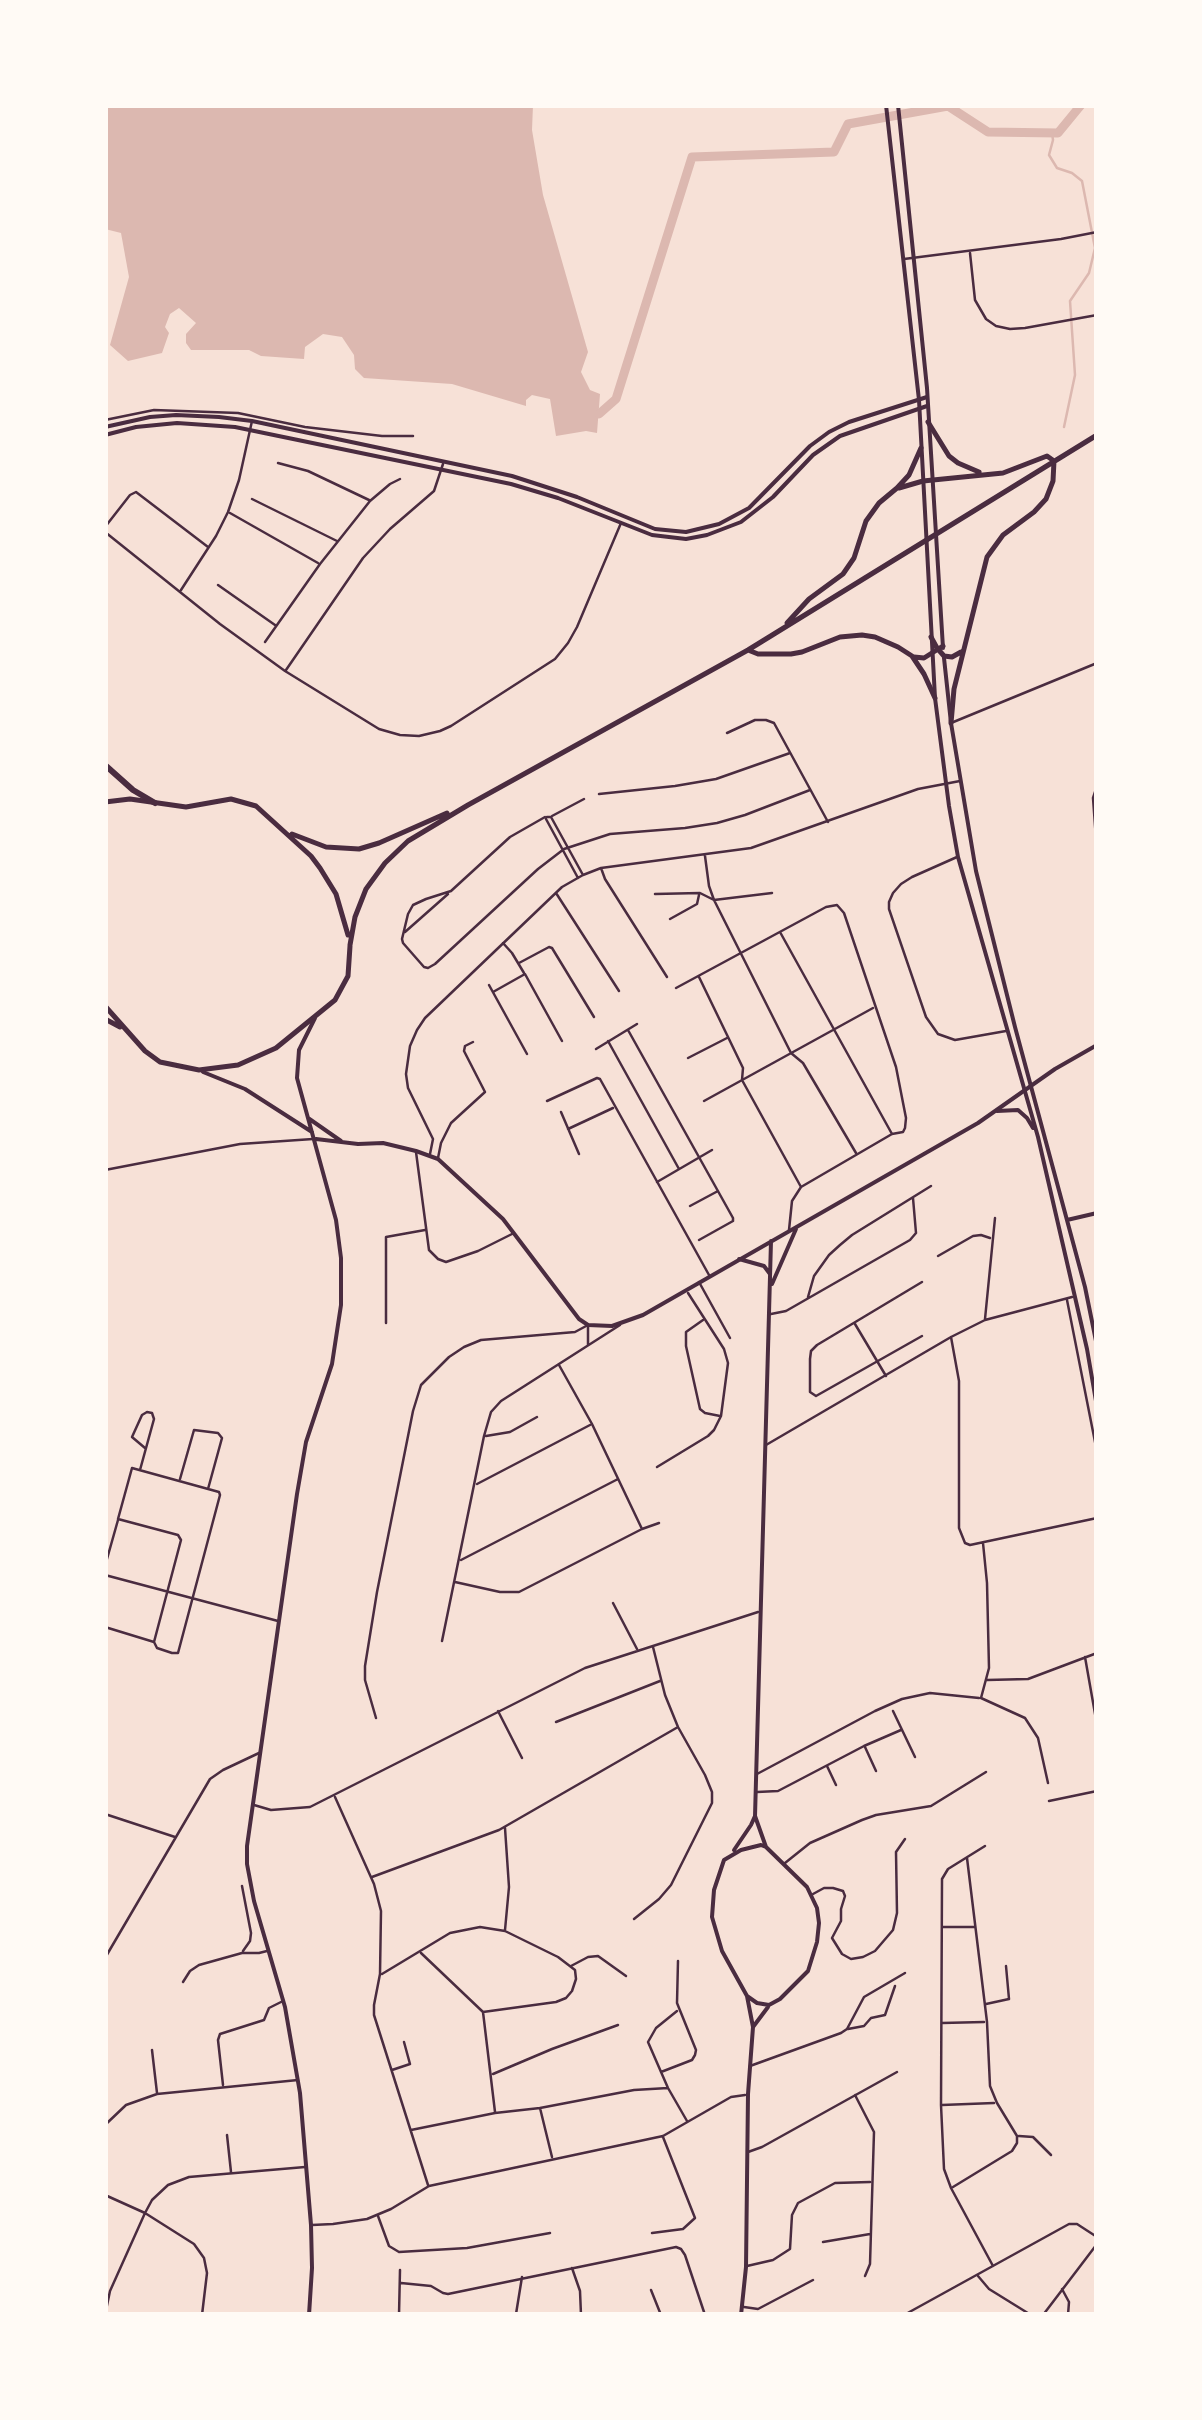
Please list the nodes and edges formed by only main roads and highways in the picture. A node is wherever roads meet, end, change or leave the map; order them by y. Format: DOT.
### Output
graph roads {
  1 [pos="928,422"];
  2 [pos="1097,435"];
  3 [pos="921,448"];
  4 [pos="1054,461"];
  5 [pos="986,475"];
  6 [pos="898,488"];
  7 [pos="785,626"];
  8 [pos="931,637"];
  9 [pos="748,650"];
  10 [pos="963,650"];
  11 [pos="939,652"];
  12 [pos="912,656"];
  13 [pos="935,698"];
  14 [pos="950,723"];
  15 [pos="105,765"];
  16 [pos="105,802"];
  17 [pos="155,803"];
  18 [pos="468,804"];
  19 [pos="281,828"];
  20 [pos="350,945"];
  21 [pos="105,1006"];
  22 [pos="105,1019"];
  23 [pos="132,1037"];
  1 -- 5 [label="main road"];
  2 -- 4 [label="main road"];
  3 -- 6 [label="main road"];
  4 -- 5 [label="main road"];
  4 -- 7 [label="main road"];
  4 -- 10 [label="main road"];
  5 -- 6 [label="main road"];
  6 -- 7 [label="main road"];
  7 -- 9 [label="main road"];
  8 -- 11 [label="main road"];
  9 -- 12 [label="main road"];
  9 -- 18 [label="main road"];
  10 -- 11 [label="main road"];
  10 -- 14 [label="main road"];
  11 -- 12 [label="main road"];
  12 -- 13 [label="main road"];
  15 -- 17 [label="highway"];
  16 -- 17 [label="main road"];
  17 -- 19 [label="main road"];
  18 -- 19 [label="main road"];
  18 -- 20 [label="main road"];
  19 -- 20 [label="main road"];
  20 -- 23 [label="main road"];
  21 -- 23 [label="main road"];
  22 -- 23 [label="main road"];
}
